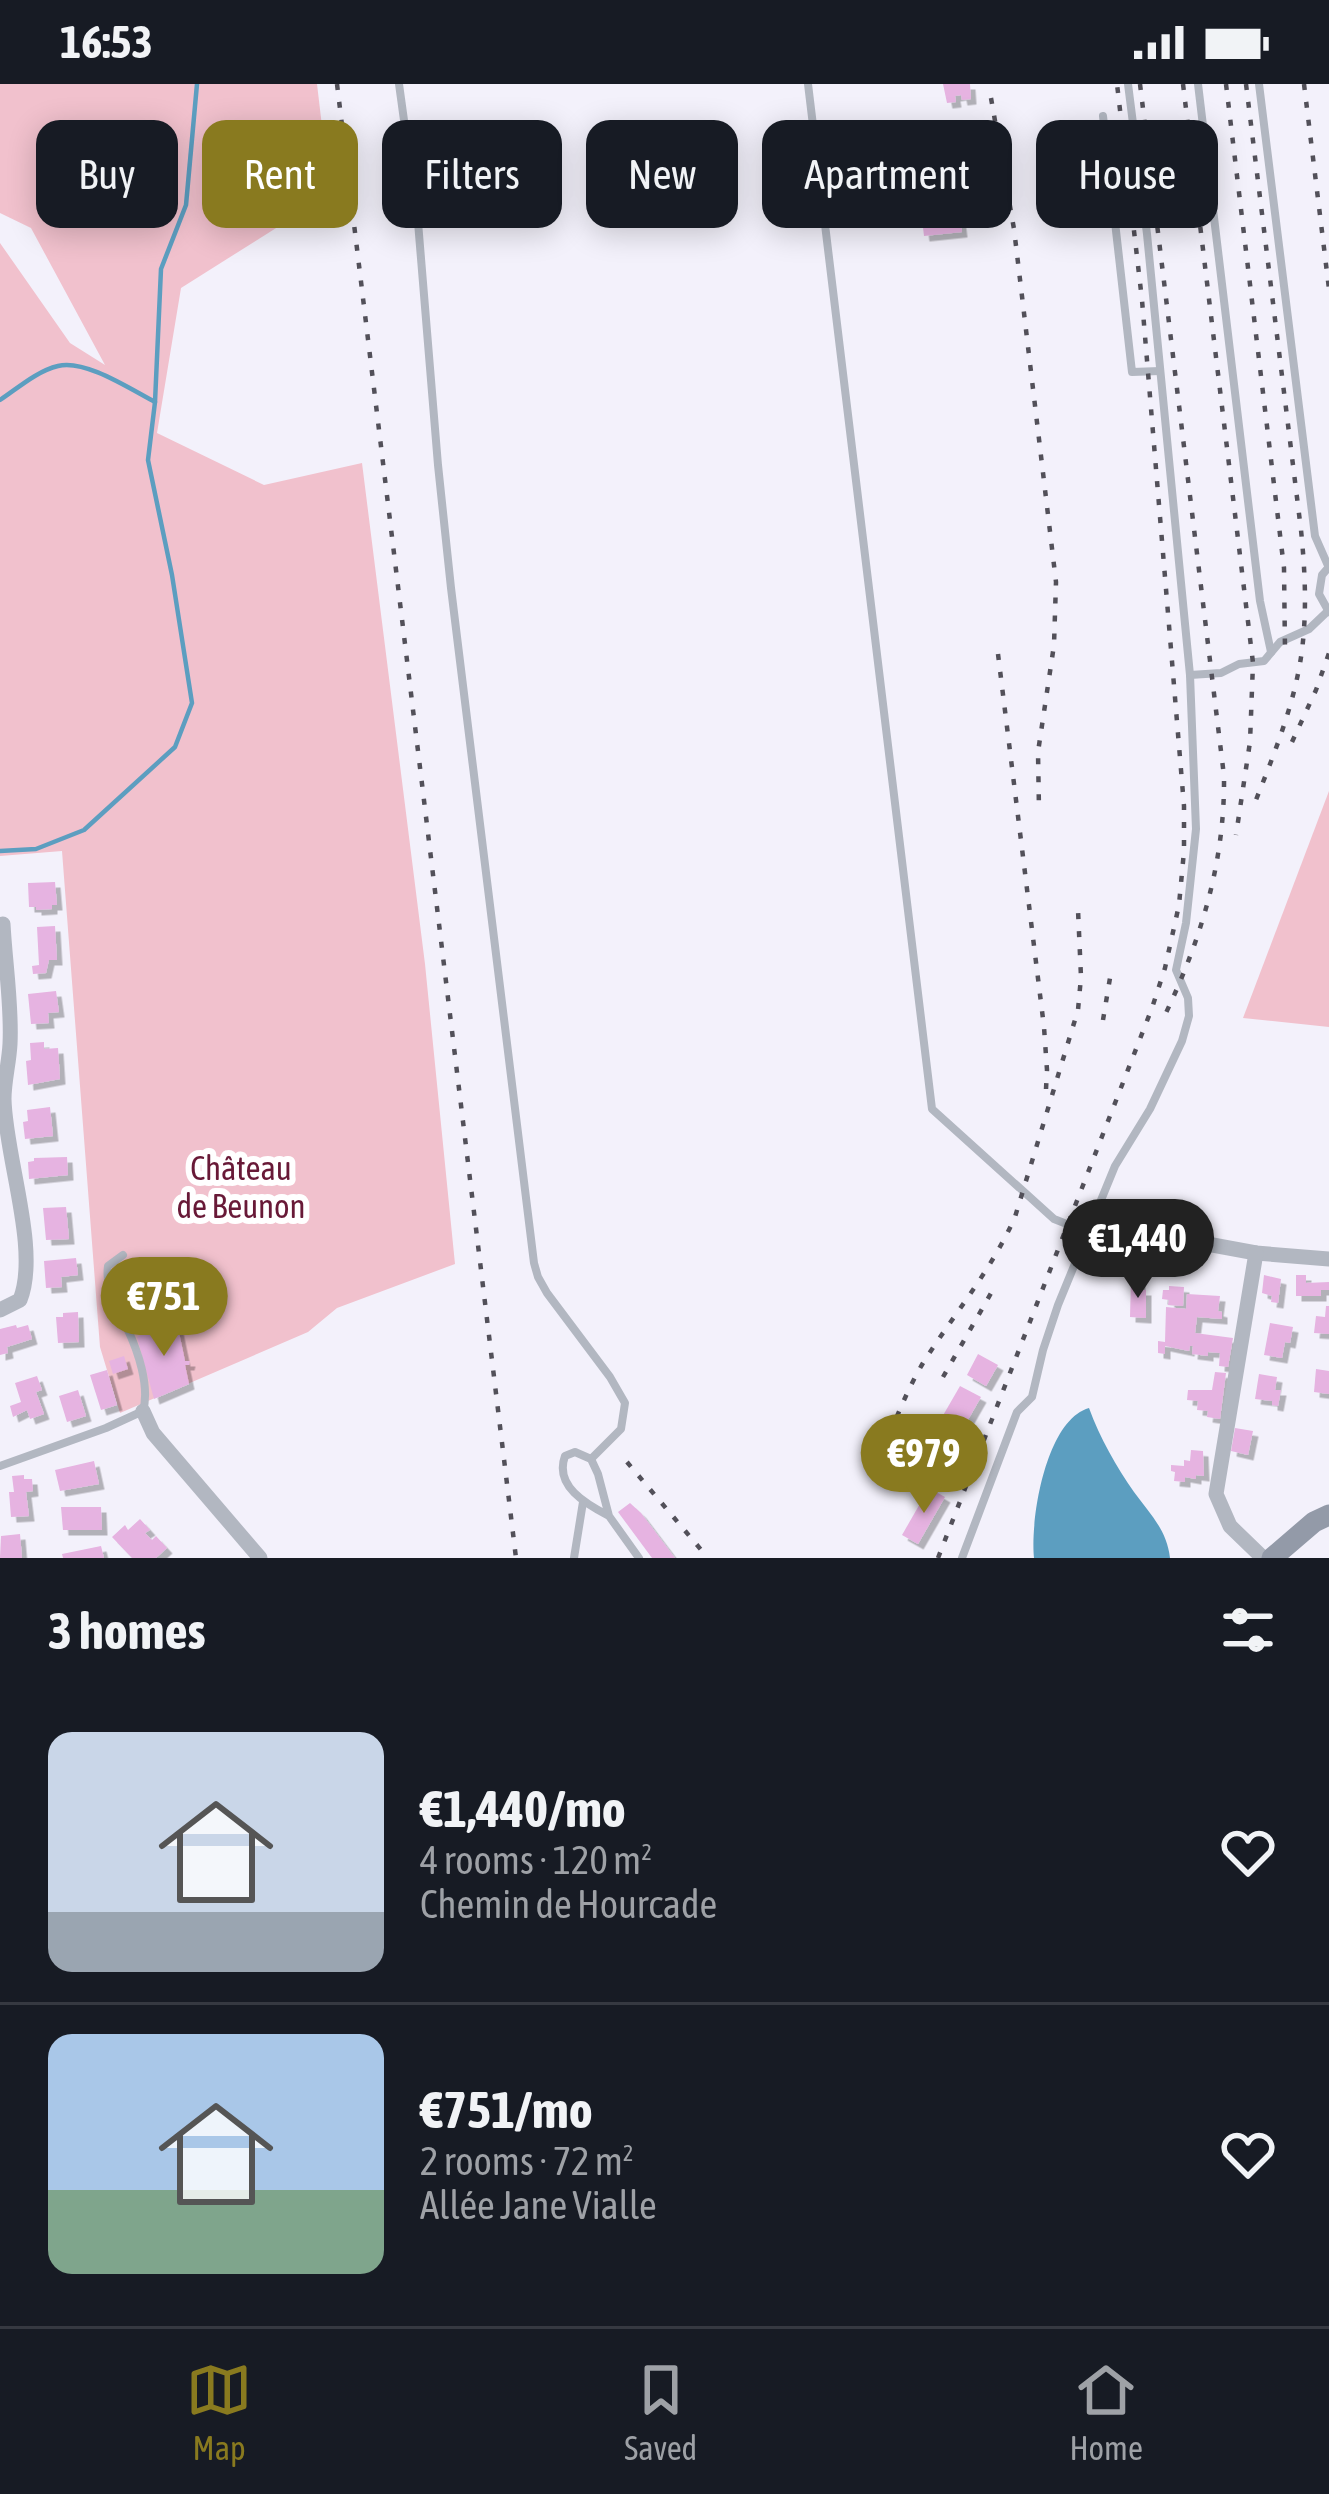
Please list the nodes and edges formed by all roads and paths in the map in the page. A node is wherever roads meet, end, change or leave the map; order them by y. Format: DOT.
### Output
graph roads {
  1 [pos="399,84"];
  2 [pos="808,84"];
  3 [pos="1128,84"];
  4 [pos="1198,84"];
  5 [pos="1259,84"];
  6 [pos="1103,116"];
  7 [pos="1160,370"];
  8 [pos="1329,567"];
  9 [pos="1328,612"];
  10 [pos="1271,652"];
  11 [pos="1190,675"];
  12 [pos="3,924"];
  13 [pos="1087,1232"];
  14 [pos="1153,1234"];
  15 [pos="1256,1253"];
  16 [pos="123,1256"];
  17 [pos="1329,1259"];
  18 [pos="0,1310"];
  19 [pos="143,1411"];
  20 [pos="591,1459"];
  21 [pos="0,1466"];
  22 [pos="583,1502"];
  23 [pos="1329,1515"];
  24 [pos="609,1516"];
  25 [pos="260,1558"];
  26 [pos="574,1558"];
  27 [pos="639,1558"];
  28 [pos="962,1558"];
  29 [pos="1268,1558"];
  1 -- 20 [label="lane"];
  2 -- 13 [label="lane"];
  3 -- 7 [label="lane"];
  4 -- 10 [label="lane"];
  5 -- 8 [label="lane"];
  6 -- 7 [label="lane"];
  7 -- 11 [label="lane"];
  8 -- 9 [label="lane"];
  9 -- 10 [label="lane"];
  10 -- 11 [label="lane"];
  11 -- 13 [label="lane"];
  12 -- 18 [label="street"];
  13 -- 28 [label="lane"];
  14 -- 15 [label="street"];
  15 -- 17 [label="street"];
  15 -- 29 [label="street"];
  16 -- 19 [label="lane"];
  19 -- 21 [label="lane"];
  19 -- 25 [label="street"];
  20 -- 22 [label="lane"];
  20 -- 24 [label="lane"];
  22 -- 24 [label="lane"];
  22 -- 26 [label="lane"];
  23 -- 29 [label="street"];
  24 -- 27 [label="lane"];
}
